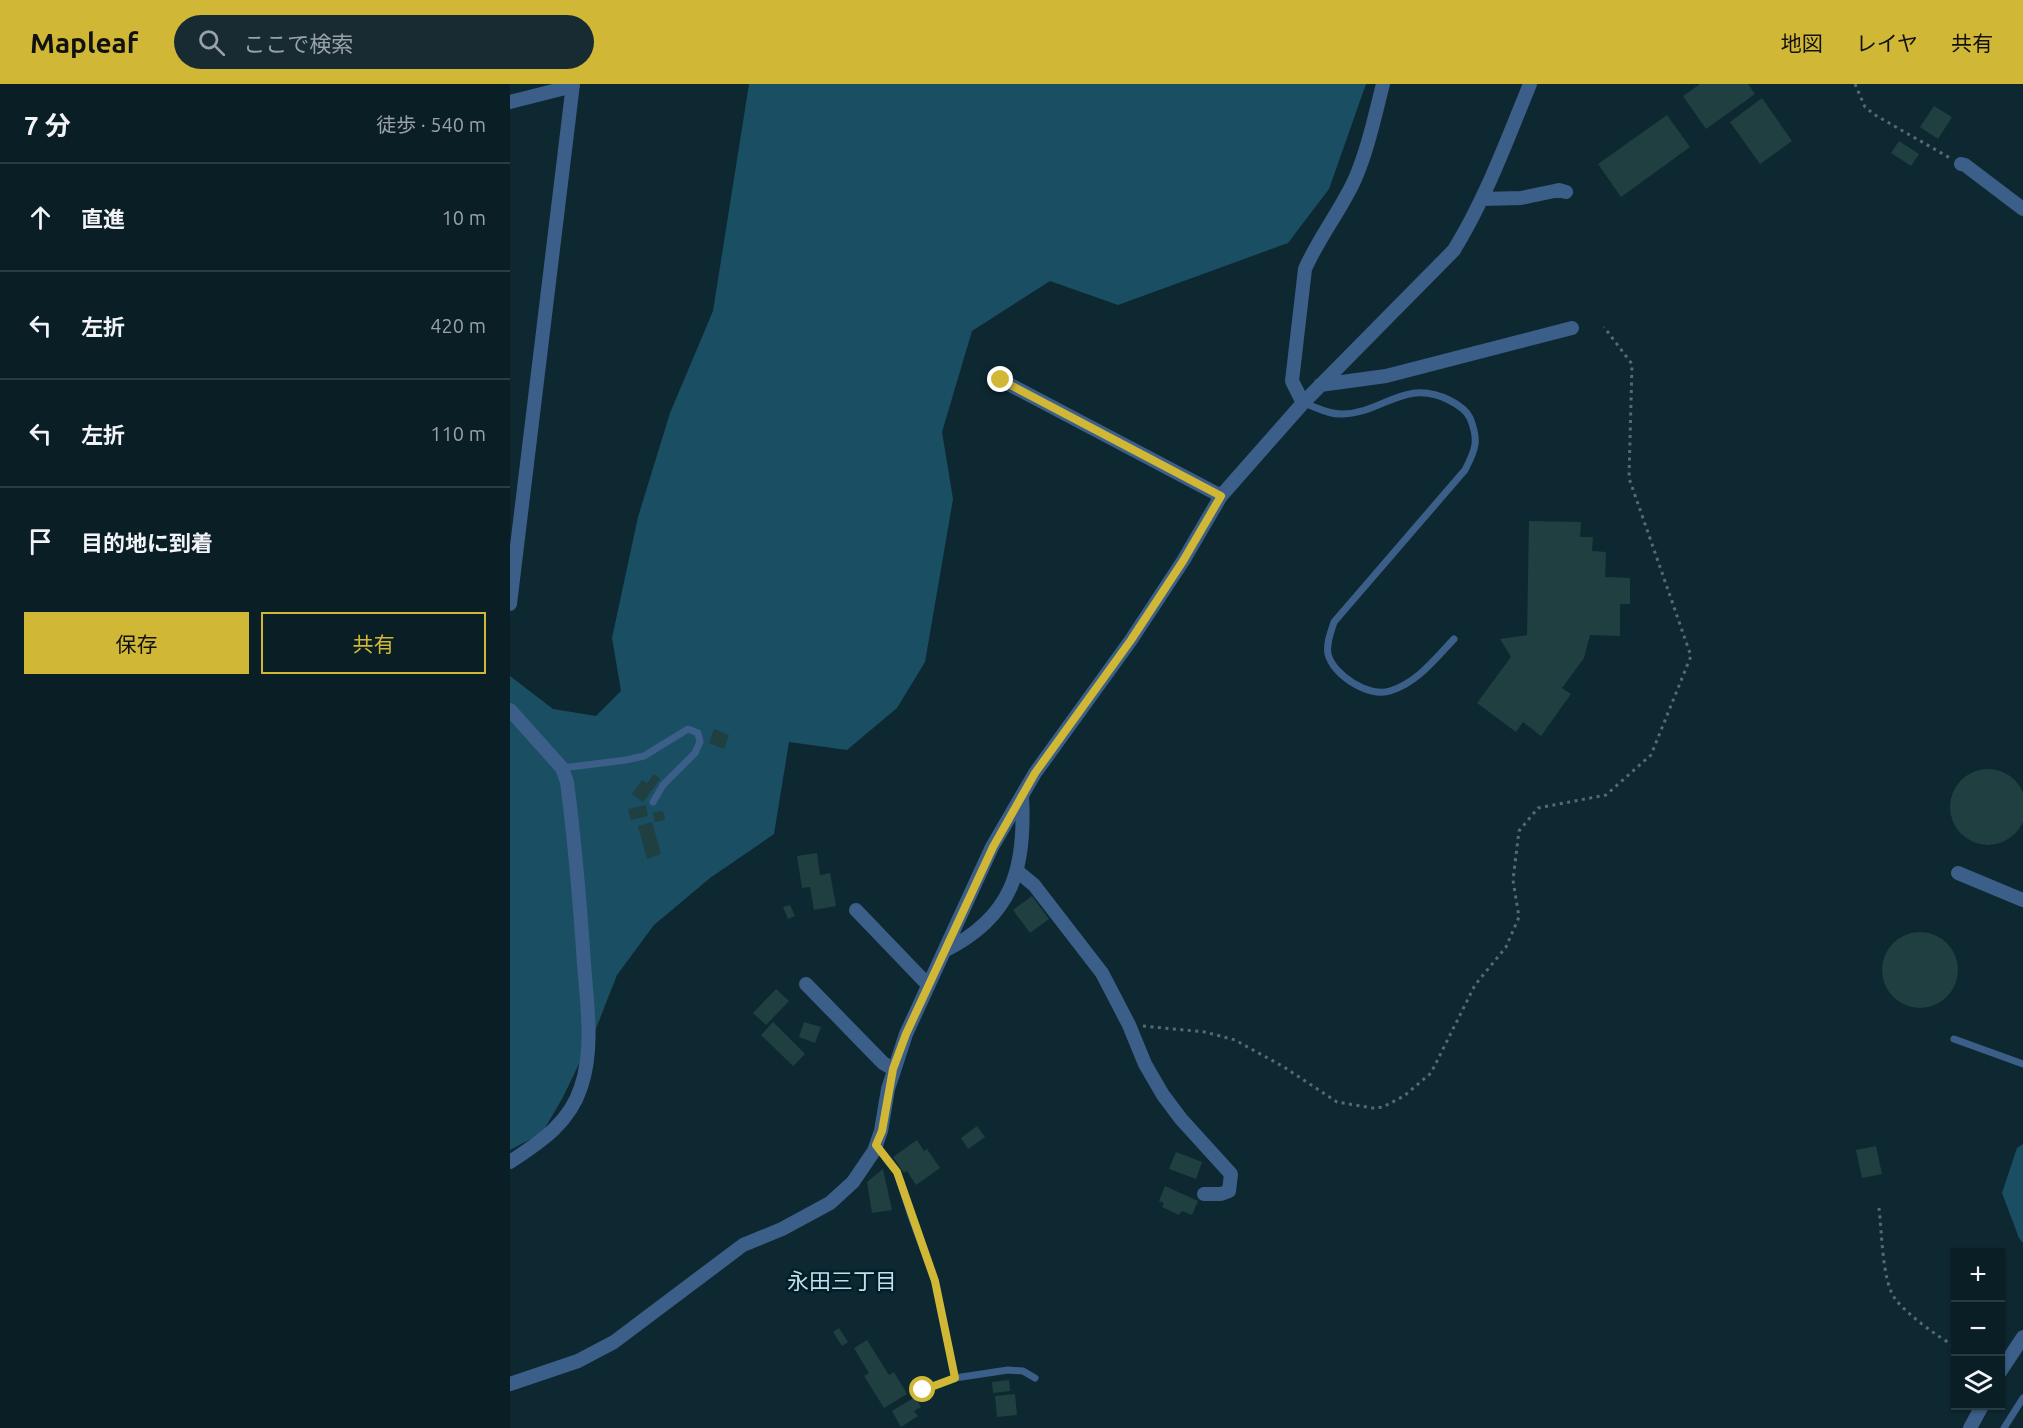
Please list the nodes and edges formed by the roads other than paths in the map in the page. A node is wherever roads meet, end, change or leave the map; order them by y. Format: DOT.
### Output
graph roads {
  1 [pos="1383,84"];
  2 [pos="1530,84"];
  3 [pos="573,85"];
  4 [pos="510,102"];
  5 [pos="1961,164"];
  6 [pos="1566,192"];
  7 [pos="1482,199"];
  8 [pos="2023,209"];
  9 [pos="1572,328"];
  10 [pos="1001,380"];
  11 [pos="1320,385"];
  12 [pos="1303,403"];
  13 [pos="1221,496"];
  14 [pos="510,604"];
  15 [pos="1454,639"];
  16 [pos="510,710"];
  17 [pos="562,768"];
  18 [pos="1022,796"];
  19 [pos="653,802"];
  20 [pos="1017,871"];
  21 [pos="1958,873"];
  22 [pos="2023,900"];
  23 [pos="856,910"];
  24 [pos="944,951"];
  25 [pos="806,984"];
  26 [pos="928,985"];
  27 [pos="1954,1039"];
  28 [pos="2023,1064"];
  29 [pos="893,1069"];
  30 [pos="876,1145"];
  31 [pos="510,1162"];
  32 [pos="1204,1194"];
  33 [pos="2023,1337"];
  34 [pos="2005,1366"];
  35 [pos="955,1378"];
  36 [pos="1035,1378"];
  37 [pos="510,1384"];
  38 [pos="923,1390"];
  39 [pos="2023,1398"];
  40 [pos="1980,1410"];
  41 [pos="1970,1428"];
  42 [pos="2004,1428"];
  1 -- 12 [label="street"];
  2 -- 7 [label="street"];
  3 -- 4 [label="street"];
  3 -- 14 [label="street"];
  5 -- 8 [label="street"];
  6 -- 7 [label="street"];
  7 -- 11 [label="street"];
  9 -- 11 [label="street"];
  10 -- 13 [label="street"];
  11 -- 12 [label="street"];
  12 -- 13 [label="street"];
  12 -- 15 [label="lane"];
  13 -- 18 [label="street"];
  16 -- 17 [label="street"];
  17 -- 19 [label="lane"];
  17 -- 31 [label="street"];
  18 -- 20 [label="street"];
  18 -- 24 [label="street"];
  20 -- 24 [label="street"];
  20 -- 32 [label="street"];
  21 -- 22 [label="street"];
  23 -- 26 [label="street"];
  24 -- 26 [label="street"];
  25 -- 29 [label="street"];
  26 -- 29 [label="street"];
  27 -- 28 [label="lane"];
  29 -- 30 [label="street"];
  30 -- 35 [label="lane"];
  30 -- 37 [label="street"];
  33 -- 34 [label="street"];
  35 -- 36 [label="lane"];
  35 -- 38 [label="lane"];
  39 -- 42 [label="lane"];
  40 -- 41 [label="street"];
}
